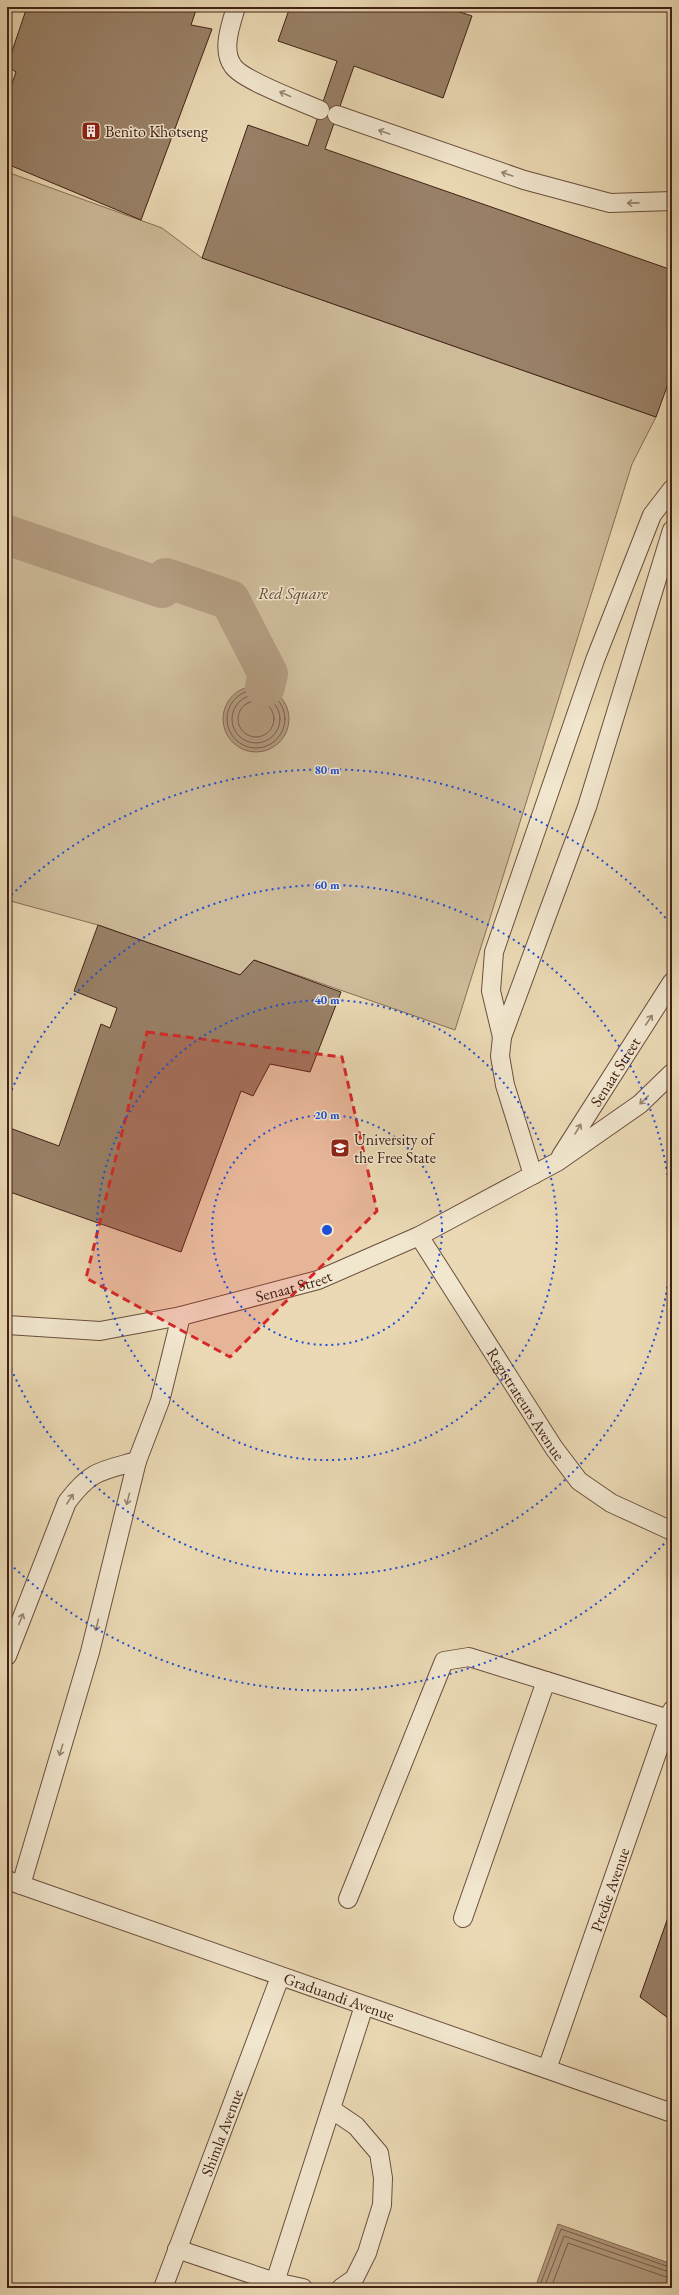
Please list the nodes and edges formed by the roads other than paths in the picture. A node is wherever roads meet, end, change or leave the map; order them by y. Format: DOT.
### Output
graph roads {
  1 [pos="236,7"];
  2 [pos="672,201"];
  3 [pos="672,489"];
  4 [pos="672,530"];
  5 [pos="672,982"];
  6 [pos="502,1037"];
  7 [pos="672,1073"];
  8 [pos="557,1162"];
  9 [pos="532,1176"];
  10 [pos="419,1236"];
  11 [pos="181,1316"];
  12 [pos="7,1325"];
  13 [pos="137,1461"];
  14 [pos="672,1531"];
  15 [pos="7,1656"];
  16 [pos="546,1681"];
  17 [pos="670,1715"];
  18 [pos="14,1883"];
  19 [pos="348,1899"];
  20 [pos="463,1918"];
  21 [pos="280,1977"];
  22 [pos="364,2006"];
  23 [pos="547,2069"];
  24 [pos="331,2109"];
  25 [pos="672,2113"];
  26 [pos="177,2249"];
  27 [pos="275,2282"];
  28 [pos="163,2288"];
  29 [pos="303,2288"];
  30 [pos="341,2288"];
  2 -- 1 [label="lane, one-way"];
  3 -- 6 [label="lane"];
  4 -- 6 [label="lane"];
  8 -- 5 [label="lane, Senaat Street, one-way"];
  6 -- 9 [label="lane"];
  7 -- 8 [label="lane, Senaat Street, one-way"];
  8 -- 9 [label="lane, Senaat Street"];
  9 -- 10 [label="lane, Senaat Street"];
  10 -- 11 [label="lane, Senaat Street"];
  10 -- 14 [label="lane, Registrateurs Avenue"];
  11 -- 12 [label="lane, Senaat Street"];
  11 -- 13 [label="lane"];
  15 -- 13 [label="lane, one-way"];
  13 -- 18 [label="lane, one-way"];
  16 -- 17 [label="lane"];
  16 -- 19 [label="lane"];
  16 -- 20 [label="lane"];
  17 -- 23 [label="lane, Predie Avenue"];
  18 -- 21 [label="lane, Graduandi Avenue"];
  21 -- 22 [label="lane, Graduandi Avenue"];
  21 -- 26 [label="lane, Shimla Avenue"];
  22 -- 23 [label="lane, Graduandi Avenue"];
  22 -- 24 [label="lane"];
  23 -- 25 [label="lane, Graduandi Avenue"];
  24 -- 27 [label="lane"];
  24 -- 30 [label="lane"];
  26 -- 27 [label="lane"];
  26 -- 28 [label="lane, Shimla Avenue"];
  27 -- 29 [label="lane"];
}
